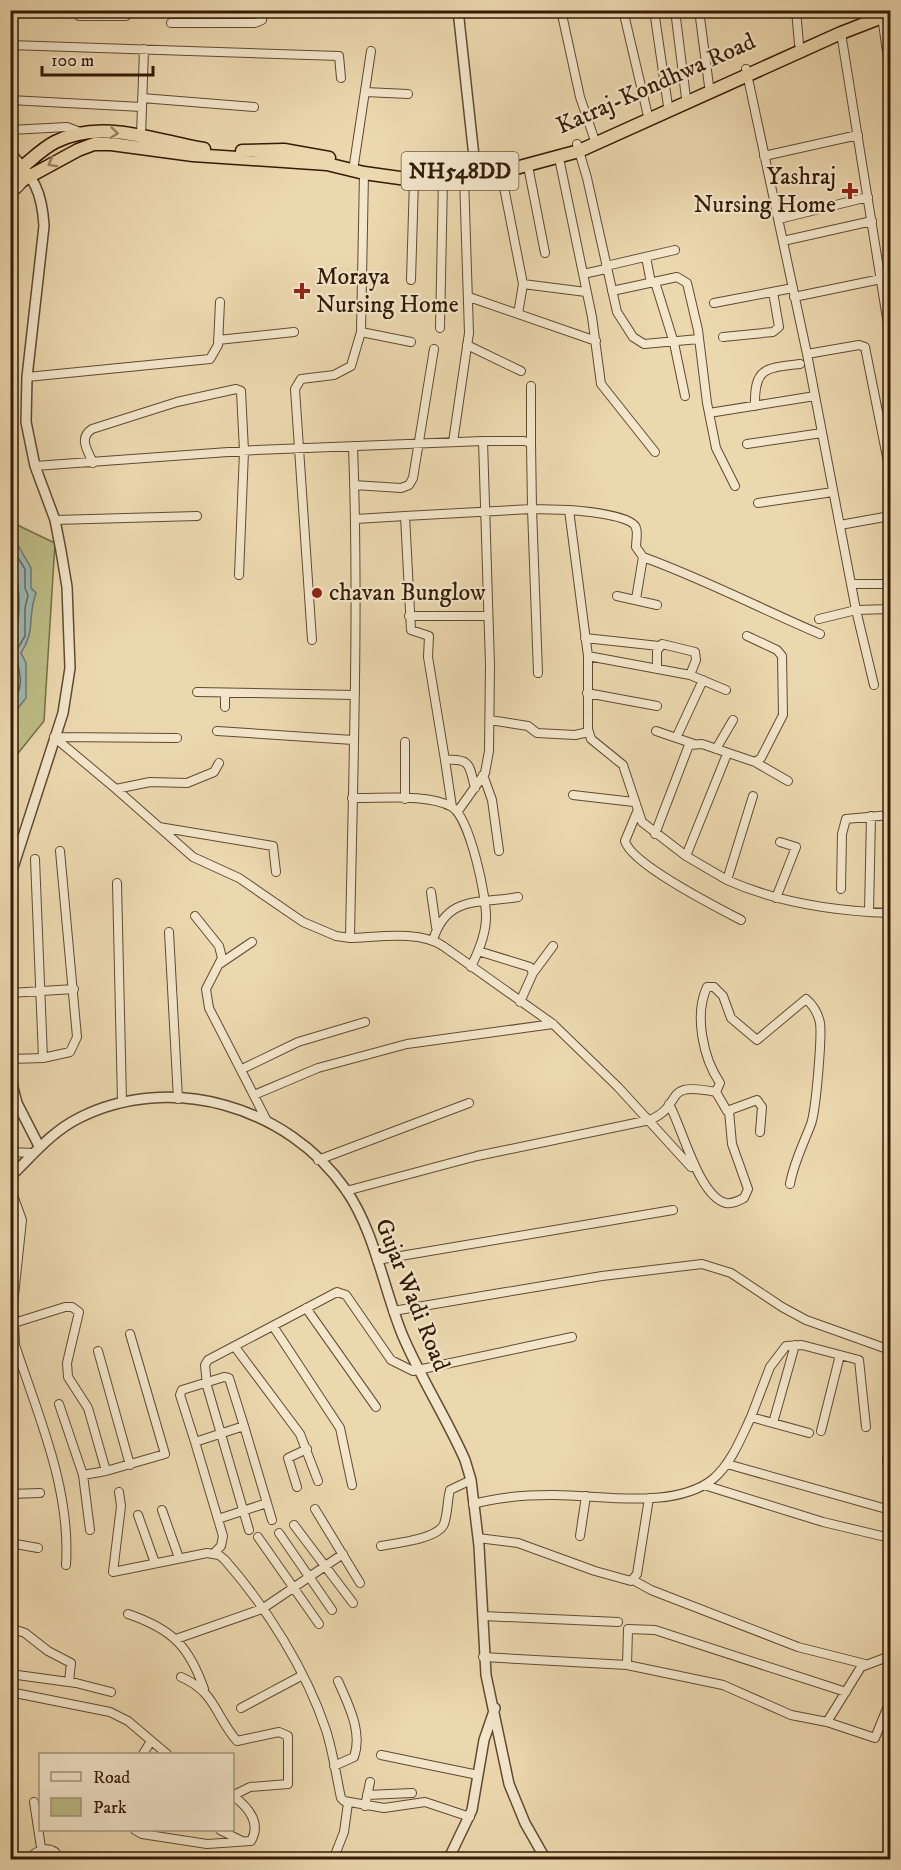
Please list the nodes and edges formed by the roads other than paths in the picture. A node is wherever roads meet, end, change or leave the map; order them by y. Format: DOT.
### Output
graph roads {
  1 [pos="30,10"];
  2 [pos="56,10"];
  3 [pos="75,10"];
  4 [pos="130,10"];
  5 [pos="263,10"];
  6 [pos="458,10"];
  7 [pos="561,10"];
  8 [pos="623,10"];
  9 [pos="654,10"];
  10 [pos="675,10"];
  11 [pos="699,10"];
  12 [pos="796,10"];
  13 [pos="884,14"];
  14 [pos="171,23"];
  15 [pos="841,33"];
  16 [pos="799,44"];
  17 [pos="10,45"];
  18 [pos="144,49"];
  19 [pos="371,51"];
  20 [pos="747,72"];
  21 [pos="891,73"];
  22 [pos="341,78"];
  23 [pos="710,86"];
  24 [pos="365,92"];
  25 [pos="408,94"];
  26 [pos="142,98"];
  27 [pos="686,98"];
  28 [pos="10,100"];
  29 [pos="668,106"];
  30 [pos="142,107"];
  31 [pos="254,107"];
  32 [pos="648,116"];
  33 [pos="10,130"];
  34 [pos="80,132"];
  35 [pos="858,135"];
  36 [pos="141,136"];
  37 [pos="594,138"];
  38 [pos="578,147"];
  39 [pos="10,153"];
  40 [pos="764,156"];
  41 [pos="558,158"];
  42 [pos="354,164"];
  43 [pos="528,166"];
  44 [pos="501,172"];
  45 [pos="364,173"];
  46 [pos="19,174"];
  47 [pos="472,174"];
  48 [pos="443,179"];
  49 [pos="414,180"];
  50 [pos="10,187"];
  51 [pos="10,195"];
  52 [pos="868,196"];
  53 [pos="779,219"];
  54 [pos="872,221"];
  55 [pos="783,241"];
  56 [pos="675,250"];
  57 [pos="545,253"];
  58 [pos="646,257"];
  59 [pos="606,268"];
  60 [pos="583,274"];
  61 [pos="881,279"];
  62 [pos="411,280"];
  63 [pos="653,282"];
  64 [pos="523,284"];
  65 [pos="793,288"];
  66 [pos="612,291"];
  67 [pos="586,292"];
  68 [pos="773,292"];
  69 [pos="469,297"];
  70 [pos="795,297"];
  71 [pos="220,302"];
  72 [pos="714,303"];
  73 [pos="518,314"];
  74 [pos="440,328"];
  75 [pos="294,332"];
  76 [pos="361,332"];
  77 [pos="723,337"];
  78 [pos="891,337"];
  79 [pos="699,339"];
  80 [pos="218,340"];
  81 [pos="596,340"];
  82 [pos="411,342"];
  83 [pos="674,343"];
  84 [pos="467,345"];
  85 [pos="434,349"];
  86 [pos="807,354"];
  87 [pos="800,364"];
  88 [pos="521,371"];
  89 [pos="27,377"];
  90 [pos="531,386"];
  91 [pos="685,396"];
  92 [pos="815,396"];
  93 [pos="755,406"];
  94 [pos="709,413"];
  95 [pos="822,433"];
  96 [pos="483,441"];
  97 [pos="453,442"];
  98 [pos="419,443"];
  99 [pos="531,443"];
  100 [pos="747,444"];
  101 [pos="353,446"];
  102 [pos="298,448"];
  103 [pos="244,451"];
  104 [pos="655,452"];
  105 [pos="93,463"];
  106 [pos="35,466"];
  107 [pos="891,472"];
  108 [pos="354,485"];
  109 [pos="735,486"];
  110 [pos="834,492"];
  111 [pos="758,503"];
  112 [pos="532,508"];
  113 [pos="569,510"];
  114 [pos="485,511"];
  115 [pos="197,516"];
  116 [pos="405,516"];
  117 [pos="891,516"];
  118 [pos="356,519"];
  119 [pos="55,520"];
  120 [pos="840,525"];
  121 [pos="643,557"];
  122 [pos="238,575"];
  123 [pos="852,585"];
  124 [pos="891,585"];
  125 [pos="617,596"];
  126 [pos="636,599"];
  127 [pos="657,605"];
  128 [pos="891,609"];
  129 [pos="856,610"];
  130 [pos="410,616"];
  131 [pos="488,616"];
  132 [pos="819,619"];
  133 [pos="820,634"];
  134 [pos="747,636"];
  135 [pos="585,638"];
  136 [pos="312,640"];
  137 [pos="660,646"];
  138 [pos="588,656"];
  139 [pos="657,669"];
  140 [pos="538,673"];
  141 [pos="690,675"];
  142 [pos="703,680"];
  143 [pos="874,686"];
  144 [pos="726,690"];
  145 [pos="197,692"];
  146 [pos="225,693"];
  147 [pos="587,693"];
  148 [pos="355,695"];
  149 [pos="225,706"];
  150 [pos="657,706"];
  151 [pos="490,720"];
  152 [pos="732,720"];
  153 [pos="217,731"];
  154 [pos="656,731"];
  155 [pos="589,732"];
  156 [pos="677,736"];
  157 [pos="54,737"];
  158 [pos="177,738"];
  159 [pos="353,740"];
  160 [pos="405,742"];
  161 [pos="694,744"];
  162 [pos="716,749"];
  163 [pos="728,754"];
  164 [pos="445,760"];
  165 [pos="755,762"];
  166 [pos="219,763"];
  167 [pos="483,776"];
  168 [pos="788,781"];
  169 [pos="475,788"];
  170 [pos="116,789"];
  171 [pos="573,795"];
  172 [pos="753,796"];
  173 [pos="352,798"];
  174 [pos="405,799"];
  175 [pos="634,802"];
  176 [pos="455,809"];
  177 [pos="637,812"];
  178 [pos="891,815"];
  179 [pos="871,816"];
  180 [pos="157,827"];
  181 [pos="656,834"];
  182 [pos="780,842"];
  183 [pos="60,851"];
  184 [pos="499,851"];
  185 [pos="686,856"];
  186 [pos="35,859"];
  187 [pos="276,872"];
  188 [pos="10,877"];
  189 [pos="727,880"];
  190 [pos="117,883"];
  191 [pos="841,889"];
  192 [pos="431,892"];
  193 [pos="518,897"];
  194 [pos="776,898"];
  195 [pos="485,902"];
  196 [pos="869,912"];
  197 [pos="891,913"];
  198 [pos="195,916"];
  199 [pos="741,920"];
  200 [pos="437,928"];
  201 [pos="169,932"];
  202 [pos="350,938"];
  203 [pos="433,940"];
  204 [pos="252,942"];
  205 [pos="552,946"];
  206 [pos="478,951"];
  207 [pos="221,963"];
  208 [pos="471,967"];
  209 [pos="533,973"];
  210 [pos="74,989"];
  211 [pos="41,991"];
  212 [pos="10,993"];
  213 [pos="520,1002"];
  214 [pos="365,1022"];
  215 [pos="553,1024"];
  216 [pos="43,1058"];
  217 [pos="10,1059"];
  218 [pos="242,1069"];
  219 [pos="11,1078"];
  220 [pos="716,1092"];
  221 [pos="254,1095"];
  222 [pos="178,1099"];
  223 [pos="122,1101"];
  224 [pos="469,1103"];
  225 [pos="669,1104"];
  226 [pos="729,1111"];
  227 [pos="650,1120"];
  228 [pos="267,1121"];
  229 [pos="760,1132"];
  230 [pos="36,1150"];
  231 [pos="10,1152"];
  232 [pos="318,1160"];
  233 [pos="691,1167"];
  234 [pos="10,1178"];
  235 [pos="790,1184"];
  236 [pos="10,1187"];
  237 [pos="346,1191"];
  238 [pos="674,1210"];
  239 [pos="377,1260"];
  240 [pos="306,1308"];
  241 [pos="393,1311"];
  242 [pos="14,1323"];
  243 [pos="273,1326"];
  244 [pos="130,1334"];
  245 [pos="572,1337"];
  246 [pos="795,1345"];
  247 [pos="235,1347"];
  248 [pos="891,1350"];
  249 [pos="98,1351"];
  250 [pos="840,1355"];
  251 [pos="419,1370"];
  252 [pos="207,1383"];
  253 [pos="59,1404"];
  254 [pos="376,1407"];
  255 [pos="751,1417"];
  256 [pos="773,1423"];
  257 [pos="244,1426"];
  258 [pos="866,1427"];
  259 [pos="820,1431"];
  260 [pos="809,1433"];
  261 [pos="219,1434"];
  262 [pos="195,1442"];
  263 [pos="307,1449"];
  264 [pos="887,1458"];
  265 [pos="130,1464"];
  266 [pos="726,1464"];
  267 [pos="106,1471"];
  268 [pos="83,1475"];
  269 [pos="471,1480"];
  270 [pos="318,1481"];
  271 [pos="891,1481"];
  272 [pos="352,1485"];
  273 [pos="704,1485"];
  274 [pos="297,1487"];
  275 [pos="119,1492"];
  276 [pos="40,1493"];
  277 [pos="10,1494"];
  278 [pos="586,1496"];
  279 [pos="649,1498"];
  280 [pos="267,1503"];
  281 [pos="473,1504"];
  282 [pos="315,1509"];
  283 [pos="162,1510"];
  284 [pos="891,1510"];
  285 [pos="243,1511"];
  286 [pos="138,1515"];
  287 [pos="218,1519"];
  288 [pos="272,1520"];
  289 [pos="294,1525"];
  290 [pos="90,1530"];
  291 [pos="249,1530"];
  292 [pos="279,1533"];
  293 [pos="580,1536"];
  294 [pos="258,1537"];
  295 [pos="478,1538"];
  296 [pos="891,1538"];
  297 [pos="10,1543"];
  298 [pos="381,1546"];
  299 [pos="38,1548"];
  300 [pos="213,1554"];
  301 [pos="343,1554"];
  302 [pos="178,1558"];
  303 [pos="154,1563"];
  304 [pos="66,1565"];
  305 [pos="325,1566"];
  306 [pos="309,1577"];
  307 [pos="633,1580"];
  308 [pos="360,1583"];
  309 [pos="295,1588"];
  310 [pos="352,1603"];
  311 [pos="261,1609"];
  312 [pos="332,1610"];
  313 [pos="128,1614"];
  314 [pos="483,1616"];
  315 [pos="618,1622"];
  316 [pos="319,1624"];
  317 [pos="10,1628"];
  318 [pos="176,1639"];
  319 [pos="891,1656"];
  320 [pos="483,1657"];
  321 [pos="865,1664"];
  322 [pos="627,1665"];
  323 [pos="10,1674"];
  324 [pos="302,1676"];
  325 [pos="181,1677"];
  326 [pos="338,1681"];
  327 [pos="69,1682"];
  328 [pos="204,1690"];
  329 [pos="10,1692"];
  330 [pos="111,1692"];
  331 [pos="846,1692"];
  332 [pos="891,1701"];
  333 [pos="242,1708"];
  334 [pos="495,1708"];
  335 [pos="834,1712"];
  336 [pos="827,1722"];
  337 [pos="836,1724"];
  338 [pos="151,1741"];
  339 [pos="144,1753"];
  340 [pos="165,1753"];
  341 [pos="381,1755"];
  342 [pos="334,1766"];
  343 [pos="478,1775"];
  344 [pos="370,1782"];
  345 [pos="412,1793"];
  346 [pos="234,1795"];
  347 [pos="367,1795"];
  348 [pos="234,1796"];
  349 [pos="34,1802"];
  350 [pos="348,1803"];
  351 [pos="365,1806"];
  352 [pos="470,1817"];
  353 [pos="137,1831"];
  354 [pos="222,1831"];
  355 [pos="244,1842"];
  356 [pos="40,1851"];
  357 [pos="28,1860"];
  358 [pos="43,1860"];
  359 [pos="58,1860"];
  360 [pos="333,1860"];
  361 [pos="448,1860"];
  362 [pos="546,1860"];
  1 -- 2 [label="street"];
  3 -- 4 [label="street"];
  5 -- 14 [label="street"];
  6 -- 47 [label="street"];
  7 -- 37 [label="street"];
  8 -- 32 [label="street"];
  9 -- 29 [label="street"];
  10 -- 27 [label="street"];
  11 -- 23 [label="street"];
  12 -- 16 [label="street"];
  13 -- 15 [label="highway, Katraj-Kondhwa Road / NH548DD"];
  13 -- 16 [label="highway, Katraj-Kondhwa Road / NH548DD"];
  13 -- 21 [label="street"];
  15 -- 20 [label="highway, Katraj-Kondhwa Road / NH548DD"];
  15 -- 35 [label="street"];
  16 -- 20 [label="highway, Katraj-Kondhwa Road / NH548DD"];
  17 -- 18 [label="street"];
  18 -- 22 [label="street"];
  18 -- 26 [label="street"];
  19 -- 24 [label="street"];
  20 -- 23 [label="highway, Katraj-Kondhwa Road / NH548DD"];
  20 -- 38 [label="highway, Katraj-Kondhwa Road / NH548DD"];
  20 -- 40 [label="street"];
  23 -- 27 [label="highway, Katraj-Kondhwa Road / NH548DD"];
  24 -- 25 [label="street"];
  24 -- 42 [label="street"];
  26 -- 30 [label="street"];
  26 -- 31 [label="street"];
  27 -- 29 [label="highway, Katraj-Kondhwa Road / NH548DD"];
  28 -- 30 [label="street"];
  29 -- 32 [label="highway, Katraj-Kondhwa Road / NH548DD"];
  30 -- 36 [label="street"];
  32 -- 37 [label="highway, Katraj-Kondhwa Road / NH548DD"];
  33 -- 34 [label="street"];
  34 -- 36 [label="highway, Katraj-Kondhwa Road / NH548DD, one-way"];
  34 -- 46 [label="highway, Katraj-Kondhwa Road / NH548DD"];
  35 -- 40 [label="street"];
  35 -- 52 [label="street"];
  36 -- 42 [label="highway, Katraj-Kondhwa Road / NH548DD"];
  37 -- 38 [label="highway, Katraj-Kondhwa Road / NH548DD"];
  38 -- 41 [label="highway, Katraj-Kondhwa Road / NH548DD"];
  38 -- 47 [label="highway, Katraj-Kondhwa Road / NH548DD"];
  38 -- 59 [label="street"];
  39 -- 46 [label="street"];
  40 -- 53 [label="street"];
  41 -- 43 [label="highway, Katraj-Kondhwa Road / NH548DD"];
  41 -- 60 [label="street"];
  42 -- 47 [label="highway, Katraj-Kondhwa Road / NH548DD"];
  43 -- 44 [label="highway, Katraj-Kondhwa Road / NH548DD"];
  43 -- 57 [label="street"];
  44 -- 47 [label="highway, Katraj-Kondhwa Road / NH548DD"];
  44 -- 64 [label="street"];
  45 -- 46 [label="highway, Katraj-Kondhwa Road / NH548DD, one-way"];
  45 -- 49 [label="highway, Katraj-Kondhwa Road / NH548DD"];
  45 -- 76 [label="street"];
  46 -- 50 [label="highway, NH548DD"];
  46 -- 51 [label="street"];
  46 -- 89 [label="street"];
  47 -- 48 [label="highway, Katraj-Kondhwa Road / NH548DD"];
  47 -- 69 [label="street"];
  48 -- 49 [label="highway, Katraj-Kondhwa Road / NH548DD"];
  48 -- 74 [label="street"];
  49 -- 62 [label="street"];
  52 -- 53 [label="street"];
  52 -- 54 [label="street"];
  53 -- 55 [label="street"];
  54 -- 55 [label="street"];
  54 -- 61 [label="street"];
  55 -- 65 [label="street"];
  56 -- 58 [label="street"];
  58 -- 59 [label="street"];
  58 -- 63 [label="street"];
  59 -- 60 [label="street"];
  59 -- 66 [label="street"];
  60 -- 67 [label="street"];
  61 -- 70 [label="street"];
  61 -- 78 [label="street"];
  63 -- 66 [label="street"];
  63 -- 79 [label="street"];
  63 -- 83 [label="street"];
  64 -- 67 [label="street"];
  64 -- 73 [label="street"];
  65 -- 68 [label="street"];
  65 -- 70 [label="street"];
  66 -- 83 [label="street"];
  67 -- 81 [label="street"];
  68 -- 72 [label="street"];
  68 -- 77 [label="street"];
  69 -- 73 [label="street"];
  69 -- 84 [label="street"];
  70 -- 86 [label="street"];
  71 -- 80 [label="street"];
  73 -- 81 [label="street"];
  75 -- 80 [label="street"];
  76 -- 82 [label="street"];
  76 -- 102 [label="street"];
  79 -- 83 [label="street"];
  79 -- 94 [label="street"];
  80 -- 89 [label="street"];
  81 -- 104 [label="street"];
  83 -- 91 [label="street"];
  84 -- 88 [label="street"];
  84 -- 97 [label="street"];
  85 -- 98 [label="street"];
  86 -- 92 [label="street"];
  86 -- 107 [label="street"];
  87 -- 93 [label="street"];
  89 -- 106 [label="street"];
  90 -- 99 [label="street"];
  92 -- 93 [label="street"];
  92 -- 95 [label="street"];
  93 -- 94 [label="street"];
  94 -- 109 [label="street"];
  95 -- 100 [label="street"];
  95 -- 110 [label="street"];
  96 -- 97 [label="street"];
  96 -- 99 [label="street"];
  96 -- 114 [label="street"];
  97 -- 98 [label="street"];
  98 -- 101 [label="street"];
  98 -- 108 [label="street"];
  99 -- 112 [label="street"];
  101 -- 102 [label="street"];
  101 -- 108 [label="street"];
  102 -- 103 [label="street"];
  102 -- 136 [label="street"];
  103 -- 105 [label="street"];
  103 -- 105 [label="street"];
  103 -- 122 [label="street"];
  105 -- 106 [label="street"];
  106 -- 119 [label="street"];
  108 -- 118 [label="street"];
  110 -- 111 [label="street"];
  110 -- 120 [label="street"];
  112 -- 113 [label="street"];
  112 -- 114 [label="street"];
  112 -- 140 [label="street"];
  113 -- 121 [label="street"];
  113 -- 135 [label="street"];
  114 -- 116 [label="street"];
  114 -- 131 [label="street"];
  115 -- 119 [label="street"];
  116 -- 118 [label="street"];
  116 -- 130 [label="street"];
  117 -- 120 [label="street"];
  118 -- 148 [label="street"];
  119 -- 157 [label="street"];
  120 -- 123 [label="street"];
  121 -- 126 [label="street"];
  121 -- 133 [label="street"];
  123 -- 124 [label="street"];
  123 -- 129 [label="street"];
  125 -- 126 [label="street"];
  126 -- 127 [label="street"];
  128 -- 129 [label="street"];
  129 -- 132 [label="street"];
  129 -- 143 [label="street"];
  130 -- 131 [label="street"];
  130 -- 164 [label="street"];
  131 -- 151 [label="street"];
  134 -- 165 [label="street"];
  135 -- 137 [label="street"];
  135 -- 138 [label="street"];
  137 -- 139 [label="street"];
  137 -- 141 [label="street"];
  138 -- 139 [label="street"];
  138 -- 147 [label="street"];
  139 -- 141 [label="street"];
  141 -- 142 [label="street"];
  142 -- 144 [label="street"];
  142 -- 156 [label="street"];
  145 -- 146 [label="street"];
  146 -- 148 [label="street"];
  146 -- 149 [label="street"];
  147 -- 150 [label="street"];
  147 -- 155 [label="street"];
  148 -- 159 [label="street"];
  151 -- 155 [label="street"];
  151 -- 167 [label="street"];
  152 -- 162 [label="street"];
  153 -- 159 [label="street"];
  154 -- 156 [label="street"];
  155 -- 175 [label="street"];
  156 -- 161 [label="street"];
  157 -- 158 [label="street"];
  157 -- 170 [label="street"];
  157 -- 188 [label="street"];
  159 -- 173 [label="street"];
  160 -- 174 [label="street"];
  161 -- 162 [label="street"];
  161 -- 181 [label="street"];
  162 -- 163 [label="street"];
  163 -- 165 [label="street"];
  163 -- 185 [label="street"];
  164 -- 169 [label="street"];
  164 -- 176 [label="street"];
  165 -- 168 [label="street"];
  166 -- 170 [label="street"];
  167 -- 169 [label="street"];
  167 -- 184 [label="street"];
  169 -- 176 [label="street"];
  170 -- 180 [label="street"];
  171 -- 175 [label="street"];
  172 -- 189 [label="street"];
  173 -- 174 [label="street"];
  173 -- 202 [label="street"];
  174 -- 176 [label="street"];
  175 -- 177 [label="street"];
  176 -- 195 [label="street"];
  177 -- 181 [label="street"];
  177 -- 199 [label="street"];
  178 -- 179 [label="street"];
  179 -- 191 [label="street"];
  179 -- 196 [label="street"];
  180 -- 187 [label="street"];
  180 -- 202 [label="street"];
  181 -- 185 [label="street"];
  182 -- 194 [label="street"];
  183 -- 210 [label="street"];
  185 -- 189 [label="street"];
  186 -- 211 [label="street"];
  189 -- 194 [label="street"];
  190 -- 223 [label="street"];
  192 -- 200 [label="street"];
  193 -- 195 [label="street"];
  194 -- 196 [label="street"];
  195 -- 200 [label="street"];
  195 -- 206 [label="street"];
  196 -- 197 [label="street"];
  198 -- 207 [label="street"];
  200 -- 203 [label="street"];
  201 -- 222 [label="street"];
  202 -- 203 [label="street"];
  203 -- 208 [label="street"];
  204 -- 207 [label="street"];
  205 -- 209 [label="street"];
  206 -- 208 [label="street"];
  206 -- 209 [label="street"];
  207 -- 218 [label="street"];
  208 -- 213 [label="street"];
  209 -- 213 [label="street"];
  210 -- 211 [label="street"];
  210 -- 216 [label="street"];
  211 -- 212 [label="street"];
  211 -- 216 [label="street"];
  213 -- 215 [label="street"];
  214 -- 218 [label="street"];
  215 -- 221 [label="street"];
  215 -- 227 [label="street"];
  216 -- 217 [label="street"];
  218 -- 221 [label="street"];
  219 -- 230 [label="street"];
  220 -- 225 [label="street"];
  220 -- 226 [label="street"];
  220 -- 235 [label="street"];
  221 -- 228 [label="street"];
  222 -- 223 [label="street, Gujar Wadi Road"];
  222 -- 228 [label="street, Gujar Wadi Road"];
  223 -- 230 [label="street, Gujar Wadi Road"];
  224 -- 232 [label="street"];
  225 -- 226 [label="street"];
  225 -- 227 [label="street"];
  226 -- 229 [label="street"];
  227 -- 233 [label="street"];
  227 -- 237 [label="street"];
  228 -- 232 [label="street, Gujar Wadi Road"];
  230 -- 231 [label="street"];
  230 -- 234 [label="street, Gujar Wadi Road"];
  232 -- 237 [label="street, Gujar Wadi Road"];
  236 -- 242 [label="street"];
  237 -- 239 [label="street, Gujar Wadi Road"];
  238 -- 239 [label="street"];
  239 -- 241 [label="street, Gujar Wadi Road"];
  240 -- 243 [label="street"];
  240 -- 251 [label="street"];
  240 -- 254 [label="street"];
  241 -- 248 [label="street"];
  241 -- 251 [label="street, Gujar Wadi Road"];
  242 -- 267 [label="street"];
  242 -- 304 [label="street"];
  243 -- 247 [label="street"];
  243 -- 272 [label="street"];
  244 -- 265 [label="street"];
  245 -- 251 [label="street"];
  246 -- 250 [label="street"];
  246 -- 255 [label="street"];
  246 -- 256 [label="street"];
  247 -- 252 [label="street"];
  247 -- 263 [label="street"];
  249 -- 265 [label="street"];
  250 -- 258 [label="street"];
  250 -- 259 [label="street"];
  251 -- 269 [label="street, Gujar Wadi Road"];
  252 -- 257 [label="street"];
  252 -- 261 [label="street"];
  252 -- 262 [label="street"];
  253 -- 268 [label="street"];
  255 -- 256 [label="street"];
  255 -- 266 [label="street"];
  256 -- 260 [label="street"];
  257 -- 261 [label="street"];
  257 -- 280 [label="street"];
  261 -- 262 [label="street"];
  261 -- 285 [label="street"];
  262 -- 287 [label="street"];
  263 -- 270 [label="street"];
  263 -- 274 [label="street"];
  264 -- 271 [label="street"];
  265 -- 267 [label="street"];
  266 -- 273 [label="street"];
  266 -- 284 [label="street"];
  267 -- 268 [label="street"];
  268 -- 290 [label="street"];
  269 -- 281 [label="street, Gujar Wadi Road"];
  269 -- 298 [label="street"];
  273 -- 279 [label="street"];
  273 -- 296 [label="street"];
  275 -- 303 [label="street"];
  276 -- 277 [label="street"];
  278 -- 279 [label="street"];
  278 -- 281 [label="street"];
  278 -- 293 [label="street"];
  279 -- 307 [label="street"];
  280 -- 285 [label="street"];
  280 -- 288 [label="street"];
  281 -- 295 [label="street, Gujar Wadi Road"];
  282 -- 301 [label="street"];
  283 -- 302 [label="street"];
  285 -- 287 [label="street"];
  285 -- 291 [label="street"];
  286 -- 303 [label="street"];
  287 -- 300 [label="street"];
  289 -- 305 [label="street"];
  292 -- 306 [label="street"];
  294 -- 309 [label="street"];
  295 -- 307 [label="street"];
  295 -- 314 [label="street, Gujar Wadi Road"];
  297 -- 299 [label="street"];
  300 -- 302 [label="street"];
  300 -- 311 [label="street"];
  301 -- 305 [label="street"];
  301 -- 308 [label="street"];
  302 -- 303 [label="street"];
  305 -- 306 [label="street"];
  305 -- 310 [label="street"];
  306 -- 309 [label="street"];
  306 -- 312 [label="street"];
  307 -- 321 [label="street"];
  309 -- 311 [label="street"];
  309 -- 316 [label="street"];
  311 -- 318 [label="street"];
  311 -- 324 [label="street"];
  313 -- 318 [label="street"];
  314 -- 315 [label="street"];
  314 -- 320 [label="street, Gujar Wadi Road"];
  317 -- 327 [label="street"];
  318 -- 328 [label="street"];
  319 -- 321 [label="street"];
  320 -- 322 [label="street"];
  320 -- 334 [label="street, Gujar Wadi Road"];
  321 -- 331 [label="street"];
  322 -- 331 [label="street"];
  322 -- 336 [label="street"];
  323 -- 327 [label="street"];
  324 -- 333 [label="street"];
  324 -- 342 [label="street"];
  325 -- 328 [label="street"];
  326 -- 342 [label="street"];
  327 -- 330 [label="street"];
  328 -- 346 [label="street"];
  329 -- 338 [label="street"];
  331 -- 335 [label="street"];
  332 -- 337 [label="street"];
  334 -- 343 [label="street"];
  334 -- 362 [label="street, Gujar Wadi Road"];
  335 -- 336 [label="street"];
  335 -- 337 [label="street"];
  336 -- 337 [label="street"];
  338 -- 339 [label="street"];
  338 -- 340 [label="street"];
  341 -- 343 [label="street"];
  342 -- 350 [label="street"];
  343 -- 352 [label="street"];
  344 -- 347 [label="street"];
  345 -- 347 [label="street"];
  347 -- 351 [label="street"];
  348 -- 355 [label="street"];
  349 -- 356 [label="street"];
  350 -- 351 [label="street"];
  350 -- 360 [label="street"];
  351 -- 352 [label="street"];
  352 -- 361 [label="street"];
  353 -- 355 [label="street"];
  354 -- 355 [label="street"];
  356 -- 357 [label="street"];
  356 -- 358 [label="street"];
  356 -- 359 [label="street"];
}
